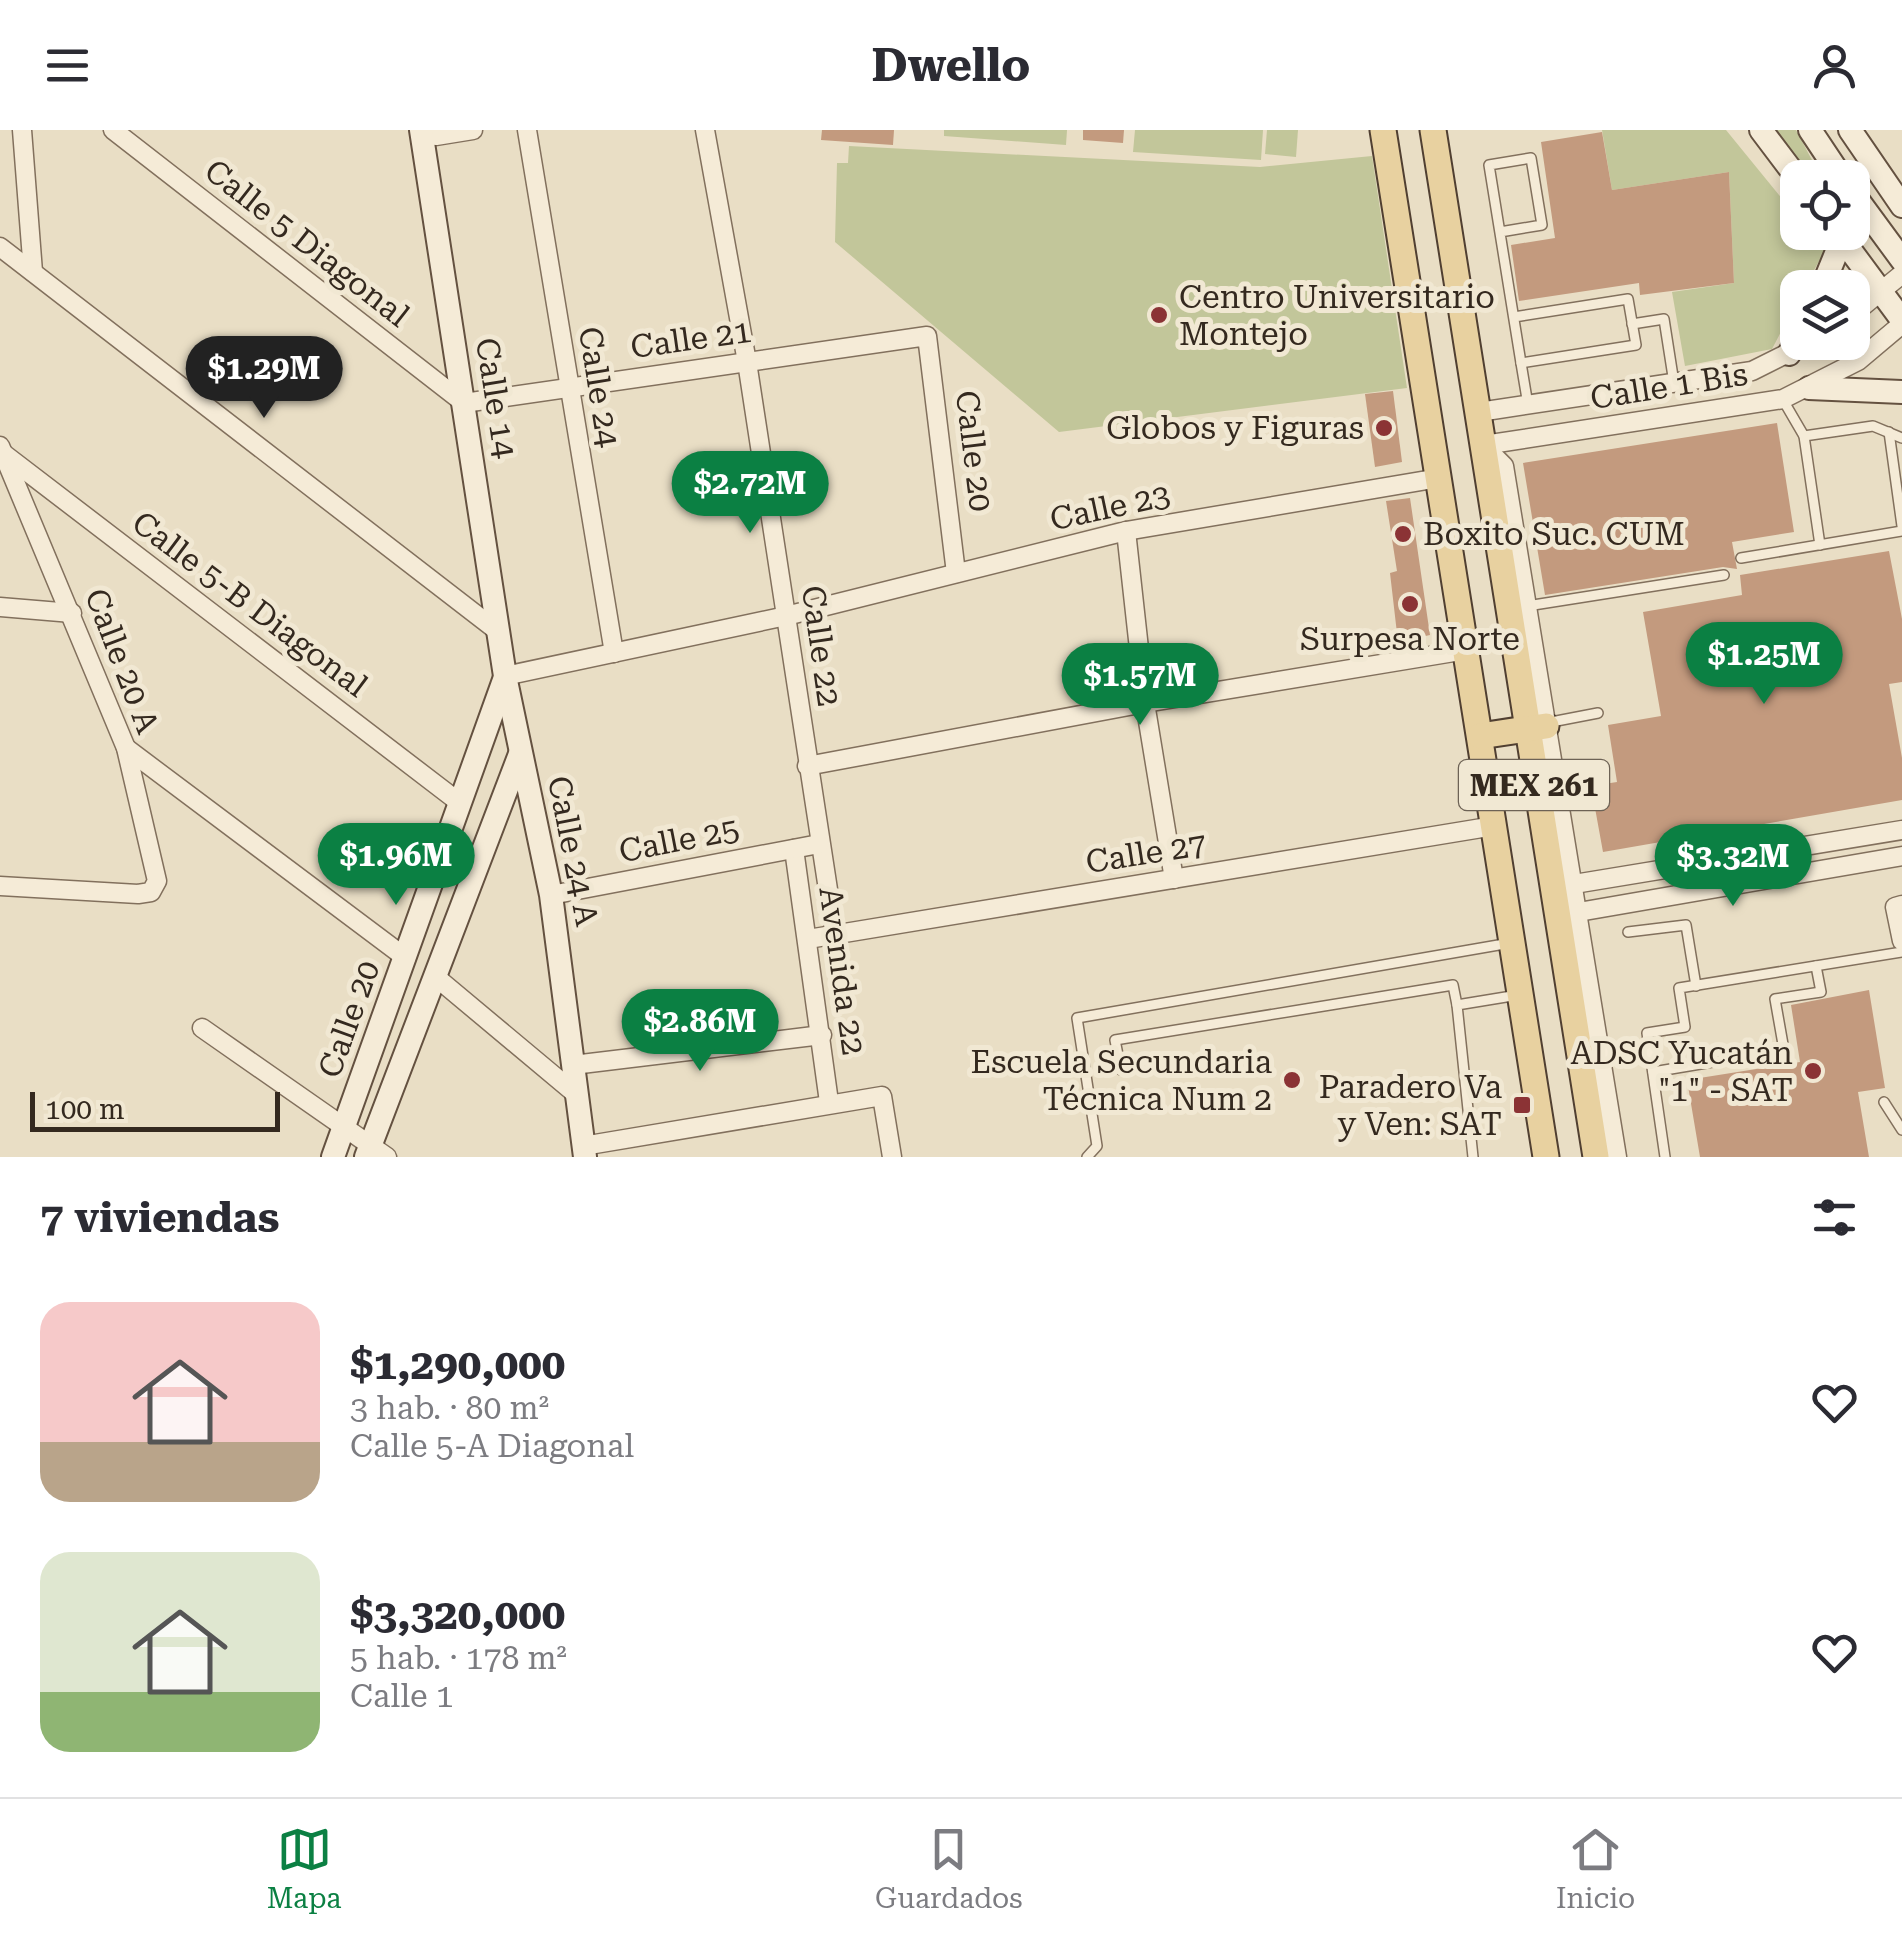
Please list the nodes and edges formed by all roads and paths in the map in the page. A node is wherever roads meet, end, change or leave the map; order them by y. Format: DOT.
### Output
graph roads {
  1 [pos="22,130"];
  2 [pos="113,130"];
  3 [pos="424,130"];
  4 [pos="473,130"];
  5 [pos="527,130"];
  6 [pos="705,130"];
  7 [pos="1383,130"];
  8 [pos="1433,130"];
  9 [pos="1761,130"];
  10 [pos="1810,130"];
  11 [pos="1847,130"];
  12 [pos="1784,160"];
  13 [pos="1831,160"];
  14 [pos="1852,160"];
  15 [pos="1902,206"];
  16 [pos="1870,216"];
  17 [pos="1500,232"];
  18 [pos="0,246"];
  19 [pos="1850,250"];
  20 [pos="1902,260"];
  21 [pos="33,272"];
  22 [pos="1902,274"];
  23 [pos="1882,294"];
  24 [pos="1870,302"];
  25 [pos="1514,317"];
  26 [pos="1902,322"];
  27 [pos="1632,324"];
  28 [pos="927,336"];
  29 [pos="1780,354"];
  30 [pos="747,362"];
  31 [pos="1521,363"];
  32 [pos="1674,383"];
  33 [pos="568,386"];
  34 [pos="1809,388"];
  35 [pos="1902,392"];
  36 [pos="1782,399"];
  37 [pos="464,404"];
  38 [pos="1528,405"];
  39 [pos="1479,412"];
  40 [pos="1889,432"];
  41 [pos="1804,436"];
  42 [pos="1902,438"];
  43 [pos="1484,445"];
  44 [pos="1,449"];
  45 [pos="1439,478"];
  46 [pos="1902,528"];
  47 [pos="1126,532"];
  48 [pos="1820,545"];
  49 [pos="1740,558"];
  50 [pos="956,573"];
  51 [pos="1724,575"];
  52 [pos="0,607"];
  53 [pos="1518,607"];
  54 [pos="72,613"];
  55 [pos="786,616"];
  56 [pos="500,633"];
  57 [pos="1466,650"];
  58 [pos="614,653"];
  59 [pos="505,676"];
  60 [pos="1145,703"];
  61 [pos="1598,713"];
  62 [pos="1539,726"];
  63 [pos="1480,736"];
  64 [pos="126,748"];
  65 [pos="521,753"];
  66 [pos="807,766"];
  67 [pos="1485,770"];
  68 [pos="460,803"];
  69 [pos="1494,826"];
  70 [pos="1902,830"];
  71 [pos="1543,834"];
  72 [pos="819,844"];
  73 [pos="794,848"];
  74 [pos="1902,856"];
  75 [pos="1174,879"];
  76 [pos="0,886"];
  77 [pos="1562,886"];
  78 [pos="551,895"];
  79 [pos="1902,906"];
  80 [pos="1566,914"];
  81 [pos="1628,932"];
  82 [pos="835,934"];
  83 [pos="808,939"];
  84 [pos="1902,941"];
  85 [pos="1512,943"];
  86 [pos="1902,952"];
  87 [pos="406,958"];
  88 [pos="1816,966"];
  89 [pos="436,978"];
  90 [pos="1696,986"];
  91 [pos="1520,995"];
  92 [pos="1457,1006"];
  93 [pos="202,1028"];
  94 [pos="822,1036"];
  95 [pos="573,1065"];
  96 [pos="1120,1070"];
  97 [pos="1653,1072"];
  98 [pos="576,1094"];
  99 [pos="830,1102"];
  100 [pos="1884,1102"];
  101 [pos="346,1125"];
  102 [pos="1902,1130"];
  103 [pos="584,1152"];
  104 [pos="374,1153"];
  105 [pos="333,1157"];
  106 [pos="892,1157"];
  107 [pos="1087,1157"];
  108 [pos="1473,1157"];
  109 [pos="1546,1157"];
  110 [pos="1596,1157"];
  111 [pos="1616,1157"];
  112 [pos="1666,1157"];
  1 -- 21 [label="street"];
  2 -- 37 [label="street, Calle 5 Diagonal"];
  3 -- 4 [label="street"];
  3 -- 37 [label="street, Calle 14"];
  5 -- 33 [label="street, Calle 24"];
  6 -- 30 [label="street, Calle 22"];
  7 -- 45 [label="main road, MEX 261"];
  8 -- 39 [label="main road, MEX 261"];
  9 -- 12 [label="street"];
  10 -- 13 [label="street"];
  11 -- 14 [label="street"];
  11 -- 15 [label="street"];
  16 -- 20 [label="street"];
  17 -- 17 [label="lane"];
  17 -- 25 [label="lane"];
  18 -- 21 [label="street"];
  19 -- 23 [label="street"];
  21 -- 56 [label="street"];
  22 -- 23 [label="street"];
  23 -- 24 [label="street"];
  23 -- 26 [label="street"];
  25 -- 27 [label="lane"];
  25 -- 31 [label="lane"];
  26 -- 34 [label="street, Calle 1 Bis"];
  27 -- 31 [label="lane"];
  27 -- 32 [label="lane"];
  28 -- 30 [label="street, Calle 21"];
  28 -- 50 [label="street, Calle 20"];
  29 -- 32 [label="street, Calle 1 Bis"];
  30 -- 33 [label="street, Calle 21"];
  30 -- 55 [label="street, Calle 22"];
  31 -- 38 [label="lane"];
  32 -- 38 [label="street, Calle 1 Bis"];
  33 -- 37 [label="street, Calle 21"];
  33 -- 58 [label="street, Calle 24"];
  34 -- 35 [label="street"];
  34 -- 36 [label="street, Calle 1 Bis"];
  36 -- 41 [label="lane"];
  36 -- 43 [label="street, Calle 1 Bis"];
  37 -- 56 [label="street, Calle 14"];
  38 -- 39 [label="street, Calle 1 Bis"];
  39 -- 43 [label="main road, MEX 261"];
  40 -- 41 [label="lane"];
  40 -- 42 [label="lane"];
  40 -- 46 [label="lane"];
  41 -- 48 [label="lane"];
  43 -- 53 [label="main road, MEX 261"];
  44 -- 54 [label="street, Calle 20 A"];
  44 -- 68 [label="street, Calle 5-B Diagonal"];
  45 -- 47 [label="street, Calle 23"];
  45 -- 57 [label="main road, MEX 261"];
  46 -- 48 [label="lane"];
  47 -- 50 [label="street, Calle 23"];
  47 -- 60 [label="street"];
  48 -- 49 [label="lane"];
  50 -- 55 [label="street, Calle 23"];
  51 -- 53 [label="lane"];
  52 -- 54 [label="street"];
  53 -- 62 [label="main road, MEX 261"];
  54 -- 64 [label="street, Calle 20 A"];
  55 -- 58 [label="street, Calle 23"];
  55 -- 66 [label="street, Calle 22"];
  56 -- 59 [label="street, Calle 14"];
  57 -- 60 [label="street"];
  57 -- 63 [label="main road, MEX 261"];
  58 -- 59 [label="street, Calle 23"];
  59 -- 65 [label="street, Calle 24 A"];
  59 -- 68 [label="street, Calle 20"];
  60 -- 66 [label="street"];
  60 -- 75 [label="street"];
  61 -- 62 [label="lane"];
  62 -- 63 [label="main road"];
  62 -- 71 [label="main road, MEX 261"];
  62 -- 77 [label="street"];
  63 -- 67 [label="main road, MEX 261"];
  64 -- 76 [label="street, Calle 20 A"];
  64 -- 87 [label="street"];
  65 -- 78 [label="street, Calle 24 A"];
  65 -- 89 [label="street, Calle 20"];
  66 -- 72 [label="street, Calle 22"];
  67 -- 69 [label="main road, MEX 261"];
  67 -- 71 [label="main road"];
  68 -- 87 [label="street, Calle 20"];
  69 -- 75 [label="street, Calle 27"];
  69 -- 85 [label="main road, MEX 261"];
  70 -- 77 [label="street"];
  71 -- 77 [label="main road, MEX 261"];
  72 -- 73 [label="street, Calle 25"];
  72 -- 82 [label="street, Calle 22"];
  73 -- 78 [label="street, Calle 25"];
  73 -- 83 [label="street, Avenida 22"];
  74 -- 80 [label="street"];
  75 -- 82 [label="street, Calle 27"];
  77 -- 80 [label="main road, MEX 261"];
  78 -- 95 [label="street, Calle 24 A"];
  79 -- 84 [label="street"];
  80 -- 110 [label="main road, MEX 261"];
  80 -- 111 [label="street"];
  81 -- 90 [label="lane"];
  82 -- 83 [label="street, Calle 27"];
  83 -- 94 [label="street, Avenida 22"];
  85 -- 91 [label="main road, MEX 261"];
  85 -- 107 [label="lane"];
  86 -- 88 [label="lane"];
  87 -- 101 [label="street, Calle 20"];
  88 -- 90 [label="lane"];
  88 -- 97 [label="lane"];
  89 -- 98 [label="street"];
  89 -- 104 [label="street, Calle 20"];
  90 -- 97 [label="lane"];
  91 -- 92 [label="lane"];
  91 -- 109 [label="main road, MEX 261"];
  92 -- 96 [label="lane"];
  92 -- 108 [label="lane"];
  93 -- 101 [label="street"];
  94 -- 95 [label="street"];
  94 -- 99 [label="street, Avenida 22"];
  95 -- 98 [label="street, Calle 24 A"];
  97 -- 112 [label="lane"];
  98 -- 103 [label="street, Calle 24 A"];
  99 -- 103 [label="street"];
  99 -- 106 [label="street"];
  100 -- 102 [label="lane"];
  101 -- 104 [label="street"];
  101 -- 105 [label="street, Calle 20"];
}
